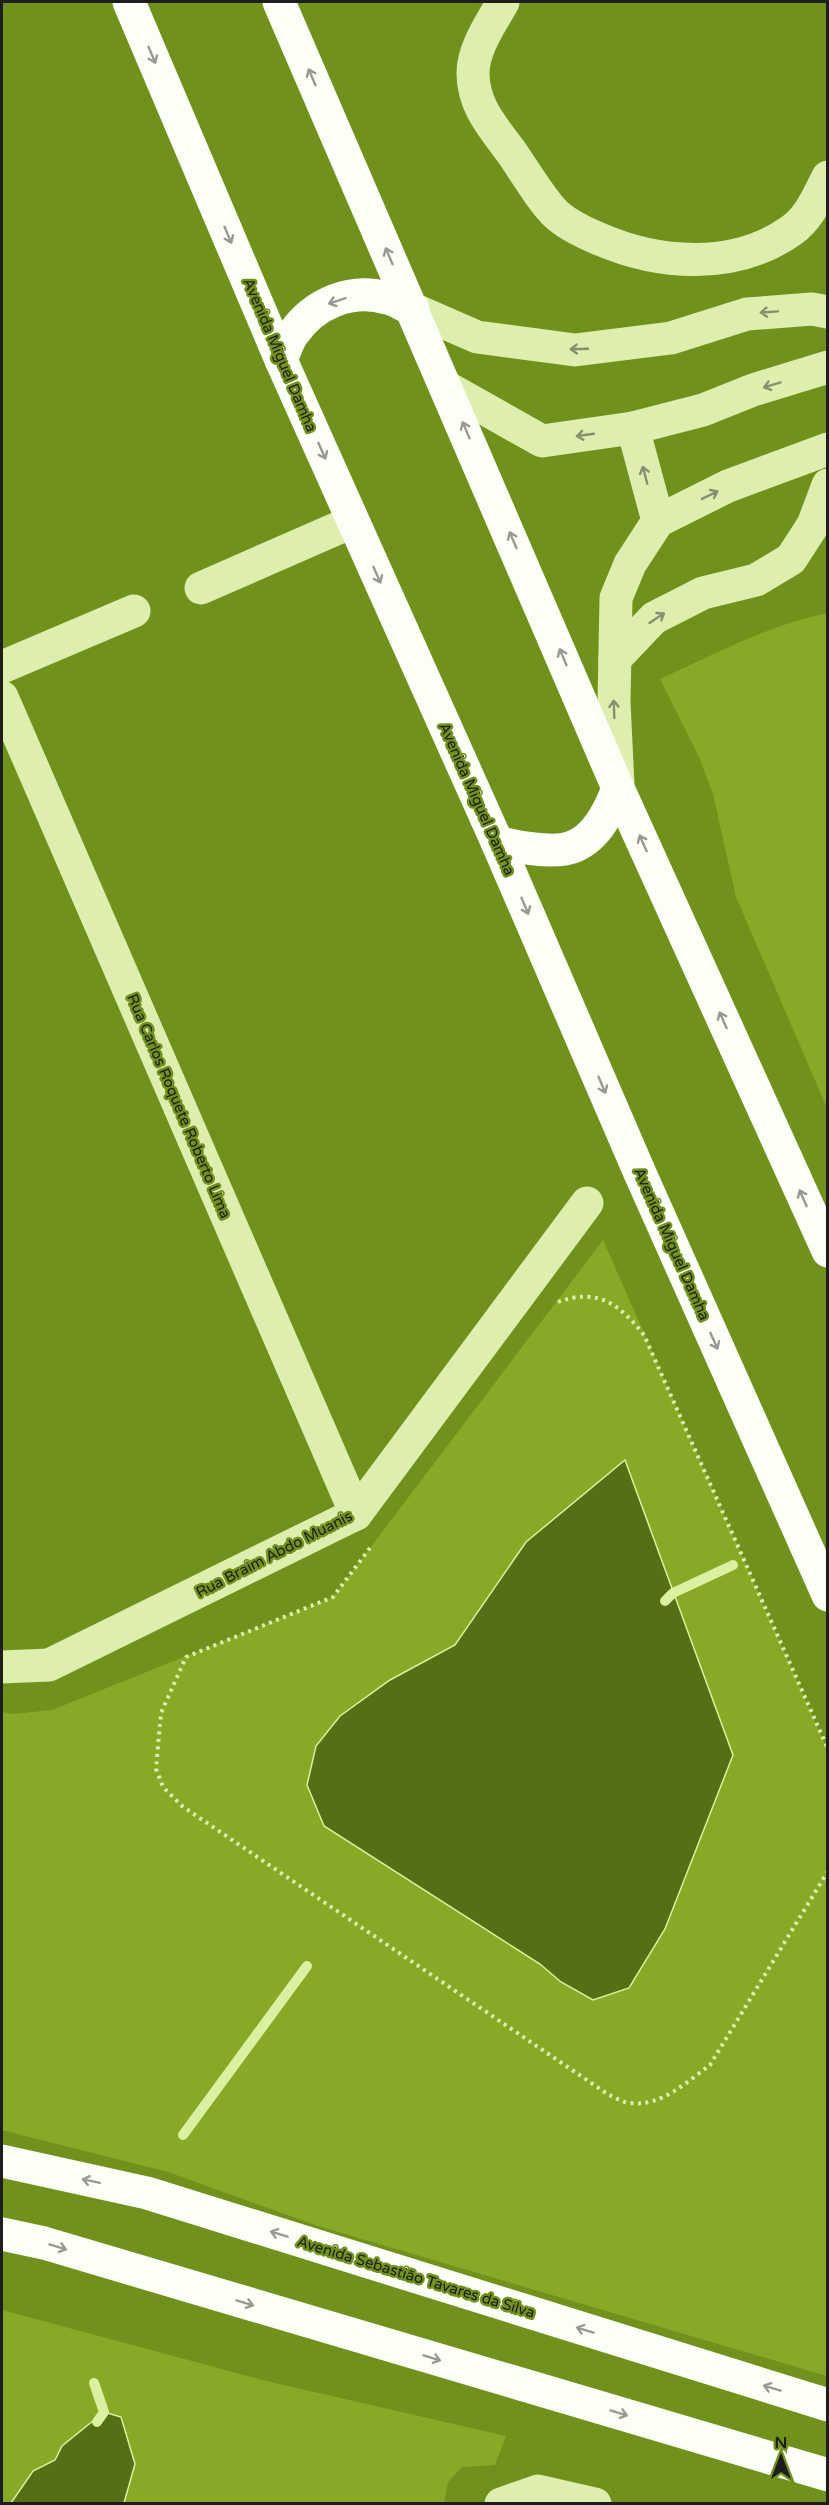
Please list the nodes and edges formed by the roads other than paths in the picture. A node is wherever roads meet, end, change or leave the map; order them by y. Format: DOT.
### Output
graph roads {
  1 [pos="129,2"];
  2 [pos="279,2"];
  3 [pos="503,2"];
  4 [pos="828,177"];
  5 [pos="412,309"];
  6 [pos="828,312"];
  7 [pos="281,360"];
  8 [pos="828,367"];
  9 [pos="448,388"];
  10 [pos="633,428"];
  11 [pos="828,449"];
  12 [pos="828,485"];
  13 [pos="657,521"];
  14 [pos="352,522"];
  15 [pos="201,588"];
  16 [pos="134,611"];
  17 [pos="615,659"];
  18 [pos="2,667"];
  19 [pos="2,697"];
  20 [pos="618,788"];
  21 [pos="497,842"];
  22 [pos="587,1203"];
  23 [pos="828,1251"];
  24 [pos="356,1514"];
  25 [pos="828,1595"];
  26 [pos="2,1667"];
  27 [pos="2,2162"];
  28 [pos="2,2234"];
  29 [pos="828,2405"];
  30 [pos="828,2475"];
  31 [pos="502,2502"];
  32 [pos="595,2504"];
  1 -- 7 [label="main road, Avenida Miguel Damha, one-way"];
  5 -- 2 [label="main road, one-way"];
  3 -- 4 [label="street"];
  6 -- 5 [label="street, one-way"];
  5 -- 7 [label="main road, one-way"];
  5 -- 9 [label="main road"];
  7 -- 14 [label="main road, Avenida Miguel Damha, one-way"];
  8 -- 10 [label="street, one-way"];
  10 -- 9 [label="street, one-way"];
  20 -- 9 [label="main road, one-way"];
  13 -- 10 [label="street, one-way"];
  13 -- 11 [label="street, one-way"];
  17 -- 12 [label="street, one-way"];
  13 -- 17 [label="street"];
  14 -- 15 [label="street"];
  14 -- 21 [label="main road, Avenida Miguel Damha, one-way"];
  16 -- 18 [label="street"];
  20 -- 17 [label="street, one-way"];
  19 -- 24 [label="street, Rua Carlos Roquete Roberto Lima"];
  20 -- 21 [label="main road"];
  23 -- 20 [label="main road, one-way"];
  21 -- 25 [label="main road, Avenida Miguel Damha, one-way"];
  22 -- 24 [label="street, Rua Braim Abdo Muanis"];
  24 -- 26 [label="street, Rua Braim Abdo Muanis"];
  29 -- 27 [label="main road, Avenida Sebastião Tavares da Silva, one-way"];
  28 -- 30 [label="main road, one-way"];
  31 -- 32 [label="street"];
}
